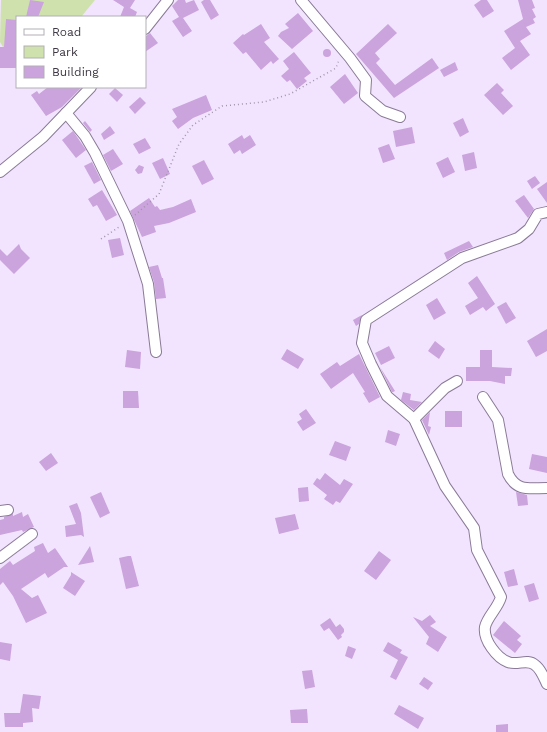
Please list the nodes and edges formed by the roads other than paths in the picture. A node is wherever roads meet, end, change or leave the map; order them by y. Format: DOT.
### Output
graph roads {
  1 [pos="168,0"];
  2 [pos="301,0"];
  3 [pos="146,28"];
  4 [pos="90,88"];
  5 [pos="66,113"];
  6 [pos="400,117"];
  7 [pos="0,172"];
  8 [pos="547,212"];
  9 [pos="156,352"];
  10 [pos="457,381"];
  11 [pos="483,397"];
  12 [pos="414,419"];
  13 [pos="547,488"];
  14 [pos="32,534"];
  15 [pos="0,558"];
  16 [pos="547,684"];
  1 -- 3 [label="street"];
  2 -- 6 [label="street"];
  4 -- 5 [label="street"];
  5 -- 7 [label="street"];
  5 -- 9 [label="street"];
  8 -- 12 [label="street"];
  10 -- 12 [label="street"];
  11 -- 13 [label="street"];
  12 -- 16 [label="street"];
  14 -- 15 [label="street"];
}
